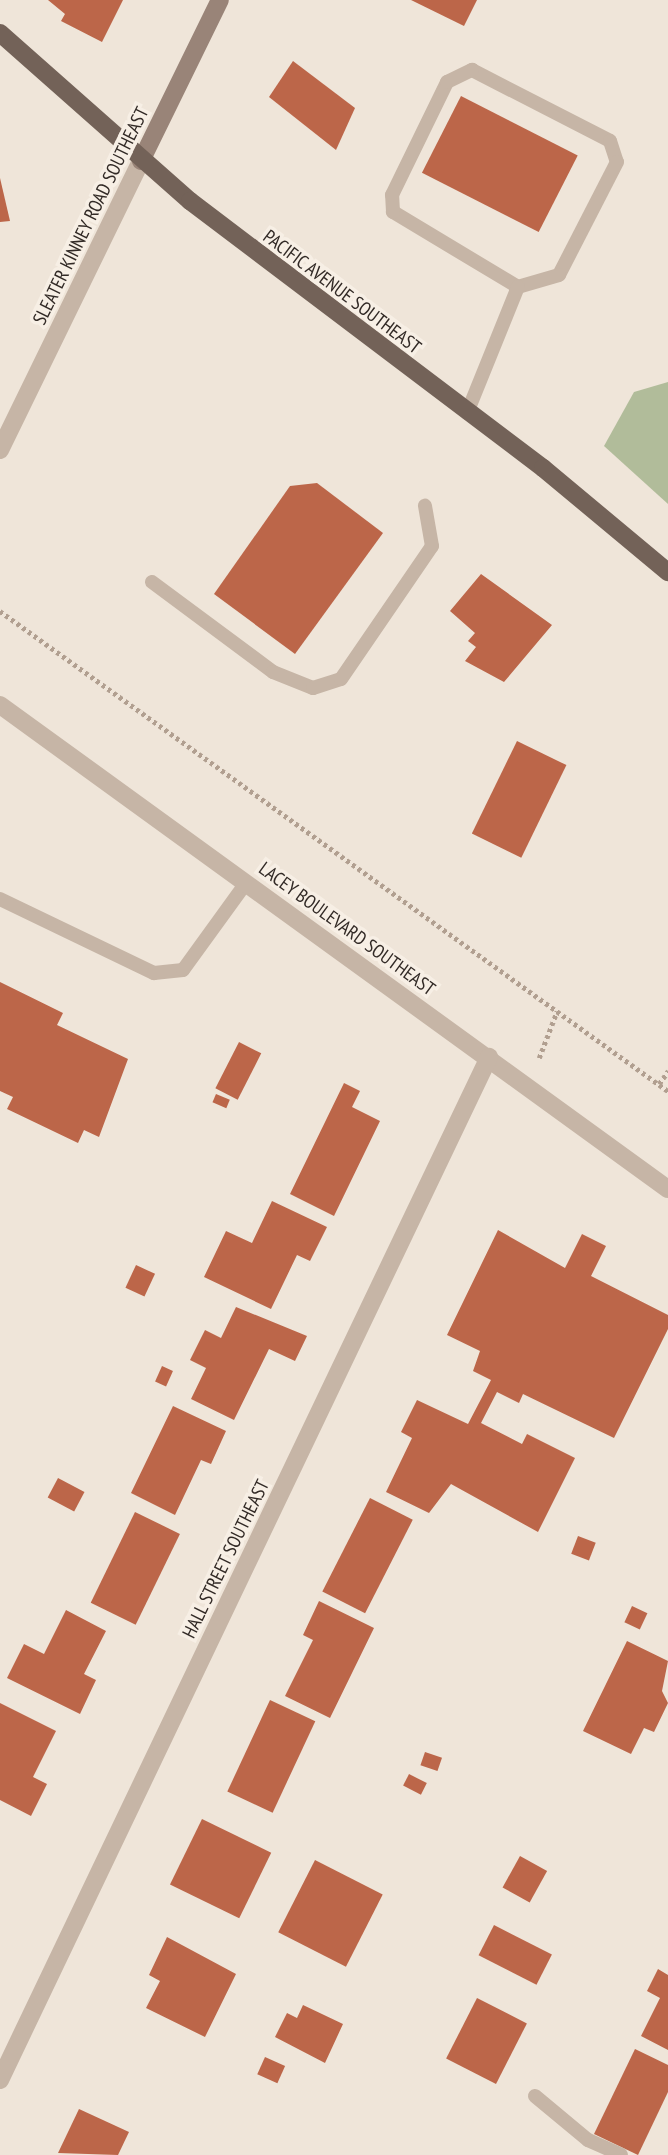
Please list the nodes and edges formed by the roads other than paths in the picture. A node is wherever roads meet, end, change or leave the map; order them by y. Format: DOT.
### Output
graph roads {
  1 [pos="220,0"];
  2 [pos="0,33"];
  3 [pos="141,161"];
  4 [pos="518,286"];
  5 [pos="467,412"];
  6 [pos="0,450"];
  7 [pos="425,506"];
  8 [pos="668,572"];
  9 [pos="152,582"];
  10 [pos="1,708"];
  11 [pos="246,883"];
  12 [pos="0,899"];
  13 [pos="489,1057"];
  14 [pos="668,1189"];
  15 [pos="0,2080"];
  16 [pos="535,2096"];
  17 [pos="621,2155"];
  1 -- 3 [label="main road, SLEATER KINNEY ROAD SOUTHEAST"];
  2 -- 3 [label="main road, PACIFIC AVENUE SOUTHEAST"];
  3 -- 5 [label="main road, PACIFIC AVENUE SOUTHEAST"];
  3 -- 6 [label="street, SLEATER KINNEY ROAD SOUTHEAST"];
  4 -- 4 [label="lane"];
  4 -- 5 [label="lane"];
  5 -- 8 [label="main road, PACIFIC AVENUE SOUTHEAST"];
  7 -- 9 [label="lane"];
  10 -- 11 [label="street, LACEY BOULEVARD SOUTHEAST"];
  11 -- 12 [label="lane"];
  11 -- 13 [label="street, LACEY BOULEVARD SOUTHEAST"];
  13 -- 14 [label="street, LACEY BOULEVARD SOUTHEAST"];
  13 -- 15 [label="street, HALL STREET SOUTHEAST"];
  16 -- 17 [label="lane"];
}
